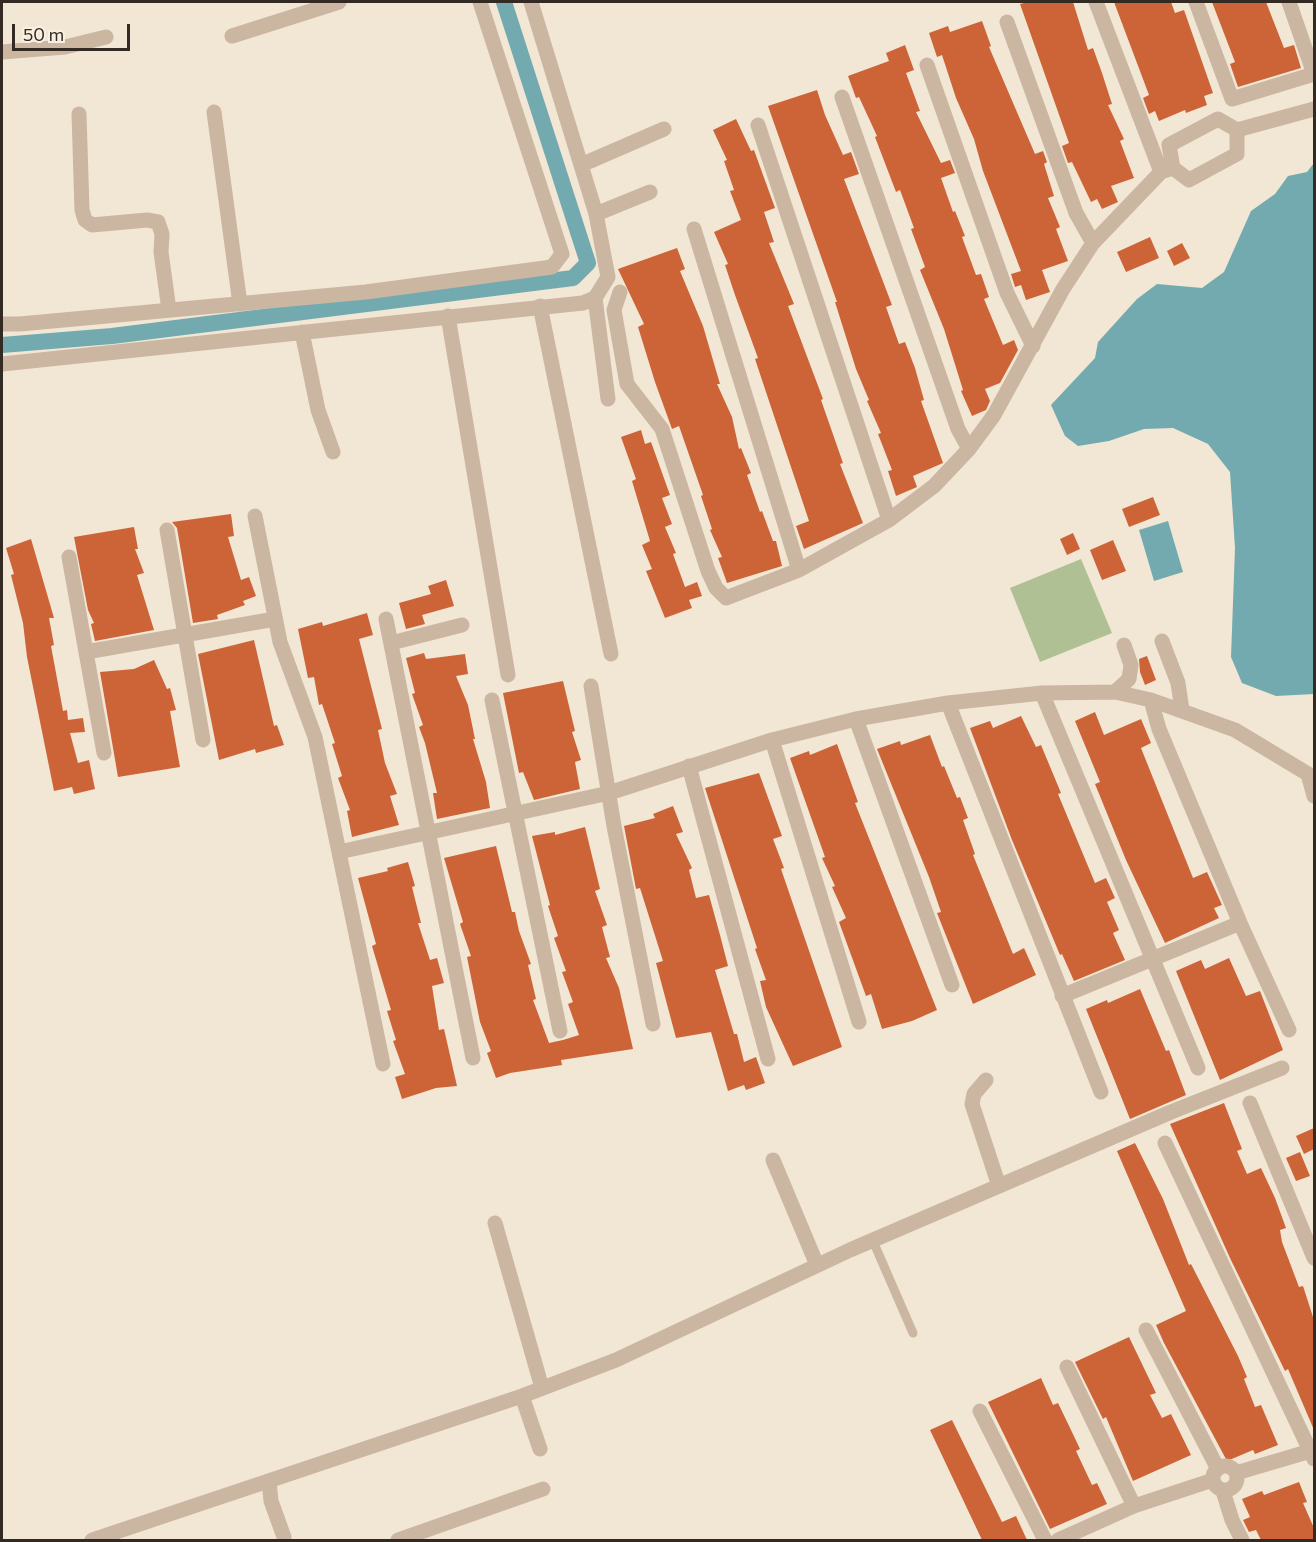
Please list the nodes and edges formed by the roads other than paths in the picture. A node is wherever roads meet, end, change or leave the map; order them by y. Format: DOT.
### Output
graph roads {
  1 [pos="339,2"];
  2 [pos="480,2"];
  3 [pos="531,2"];
  4 [pos="1096,2"];
  5 [pos="1196,2"];
  6 [pos="1289,2"];
  7 [pos="1007,22"];
  8 [pos="232,36"];
  9 [pos="106,37"];
  10 [pos="2,52"];
  11 [pos="927,66"];
  12 [pos="1314,74"];
  13 [pos="842,97"];
  14 [pos="1314,109"];
  15 [pos="214,112"];
  16 [pos="79,114"];
  17 [pos="758,125"];
  18 [pos="664,129"];
  19 [pos="1237,130"];
  20 [pos="581,165"];
  21 [pos="1167,170"];
  22 [pos="650,192"];
  23 [pos="596,214"];
  24 [pos="694,228"];
  25 [pos="1093,243"];
  26 [pos="620,291"];
  27 [pos="595,298"];
  28 [pos="240,304"];
  29 [pos="540,306"];
  30 [pos="169,310"];
  31 [pos="448,316"];
  32 [pos="2,324"];
  33 [pos="302,332"];
  34 [pos="1033,346"];
  35 [pos="2,364"];
  36 [pos="608,399"];
  37 [pos="969,449"];
  38 [pos="333,452"];
  39 [pos="255,516"];
  40 [pos="889,520"];
  41 [pos="167,530"];
  42 [pos="69,557"];
  43 [pos="799,570"];
  44 [pos="275,619"];
  45 [pos="386,620"];
  46 [pos="462,625"];
  47 [pos="185,635"];
  48 [pos="1162,641"];
  49 [pos="391,644"];
  50 [pos="1124,645"];
  51 [pos="86,652"];
  52 [pos="610,654"];
  53 [pos="507,675"];
  54 [pos="591,686"];
  55 [pos="1115,692"];
  56 [pos="1042,693"];
  57 [pos="492,699"];
  58 [pos="1151,700"];
  59 [pos="948,703"];
  60 [pos="1182,710"];
  61 [pos="856,719"];
  62 [pos="203,740"];
  63 [pos="772,740"];
  64 [pos="104,753"];
  65 [pos="689,766"];
  66 [pos="1311,771"];
  67 [pos="609,793"];
  68 [pos="1314,796"];
  69 [pos="516,814"];
  70 [pos="428,833"];
  71 [pos="339,852"];
  72 [pos="1240,923"];
  73 [pos="1153,960"];
  74 [pos="952,985"];
  75 [pos="1062,996"];
  76 [pos="859,1022"];
  77 [pos="653,1024"];
  78 [pos="1289,1030"];
  79 [pos="560,1031"];
  80 [pos="473,1058"];
  81 [pos="768,1059"];
  82 [pos="383,1064"];
  83 [pos="1198,1068"];
  84 [pos="1281,1068"];
  85 [pos="986,1080"];
  86 [pos="1101,1092"];
  87 [pos="1250,1103"];
  88 [pos="1165,1143"];
  89 [pos="773,1160"];
  90 [pos="999,1186"];
  91 [pos="495,1222"];
  92 [pos="873,1241"];
  93 [pos="1314,1258"];
  94 [pos="817,1265"];
  95 [pos="1146,1330"];
  96 [pos="913,1333"];
  97 [pos="1067,1367"];
  98 [pos="542,1389"];
  99 [pos="522,1396"];
  100 [pos="980,1411"];
  101 [pos="540,1449"];
  102 [pos="1314,1453"];
  103 [pos="1236,1473"];
  104 [pos="1218,1480"];
  105 [pos="269,1481"];
  106 [pos="543,1489"];
  107 [pos="1134,1506"];
  108 [pos="284,1537"];
  109 [pos="92,1540"];
  110 [pos="398,1540"];
  111 [pos="1045,1540"];
  112 [pos="1058,1540"];
  113 [pos="1242,1540"];
  1 -- 8 [label="street"];
  2 -- 28 [label="street"];
  3 -- 20 [label="street"];
  4 -- 21 [label="street"];
  5 -- 12 [label="street"];
  6 -- 12 [label="street"];
  7 -- 25 [label="street"];
  9 -- 10 [label="street"];
  11 -- 34 [label="street"];
  13 -- 37 [label="street"];
  14 -- 19 [label="street"];
  15 -- 28 [label="street"];
  16 -- 30 [label="street"];
  17 -- 40 [label="street"];
  18 -- 20 [label="street"];
  19 -- 21 [label="street"];
  19 -- 21 [label="street"];
  20 -- 23 [label="street"];
  21 -- 25 [label="street"];
  22 -- 23 [label="street"];
  23 -- 27 [label="street"];
  24 -- 43 [label="street"];
  25 -- 34 [label="street"];
  26 -- 43 [label="street"];
  27 -- 29 [label="street"];
  27 -- 36 [label="street"];
  28 -- 30 [label="street"];
  29 -- 31 [label="street"];
  29 -- 52 [label="street"];
  30 -- 32 [label="street"];
  31 -- 33 [label="street"];
  31 -- 53 [label="street"];
  33 -- 35 [label="street"];
  33 -- 38 [label="street"];
  34 -- 37 [label="street"];
  37 -- 40 [label="street"];
  39 -- 44 [label="street"];
  40 -- 43 [label="street"];
  41 -- 47 [label="street"];
  42 -- 51 [label="street"];
  44 -- 47 [label="street"];
  44 -- 71 [label="street"];
  45 -- 49 [label="street"];
  46 -- 49 [label="street"];
  47 -- 51 [label="street"];
  47 -- 62 [label="street"];
  48 -- 60 [label="street"];
  49 -- 70 [label="street"];
  50 -- 55 [label="street"];
  51 -- 64 [label="street"];
  54 -- 67 [label="street"];
  55 -- 56 [label="street"];
  55 -- 58 [label="street"];
  56 -- 59 [label="street"];
  56 -- 73 [label="street"];
  57 -- 69 [label="street"];
  58 -- 60 [label="street"];
  58 -- 72 [label="street"];
  59 -- 61 [label="street"];
  59 -- 75 [label="street"];
  60 -- 66 [label="street"];
  61 -- 63 [label="street"];
  61 -- 74 [label="street"];
  63 -- 65 [label="street"];
  63 -- 76 [label="street"];
  65 -- 67 [label="street"];
  65 -- 81 [label="street"];
  66 -- 68 [label="street"];
  67 -- 69 [label="street"];
  67 -- 77 [label="street"];
  69 -- 70 [label="street"];
  69 -- 79 [label="street"];
  70 -- 71 [label="street"];
  70 -- 80 [label="street"];
  71 -- 82 [label="street"];
  72 -- 73 [label="street"];
  72 -- 78 [label="street"];
  73 -- 75 [label="street"];
  73 -- 83 [label="street"];
  75 -- 86 [label="street"];
  84 -- 90 [label="street"];
  85 -- 90 [label="street"];
  87 -- 93 [label="street"];
  88 -- 102 [label="street"];
  89 -- 94 [label="street"];
  90 -- 92 [label="street"];
  91 -- 98 [label="street"];
  92 -- 94 [label="street"];
  92 -- 96 [label="lane"];
  94 -- 98 [label="street"];
  95 -- 104 [label="street"];
  97 -- 107 [label="street"];
  98 -- 99 [label="street"];
  99 -- 101 [label="street"];
  99 -- 105 [label="street"];
  100 -- 111 [label="street"];
  102 -- 103 [label="street"];
  103 -- 104 [label="street"];
  103 -- 104 [label="street"];
  104 -- 107 [label="street"];
  104 -- 113 [label="street"];
  105 -- 108 [label="street"];
  105 -- 109 [label="street"];
  106 -- 110 [label="street"];
  107 -- 112 [label="street"];
}
